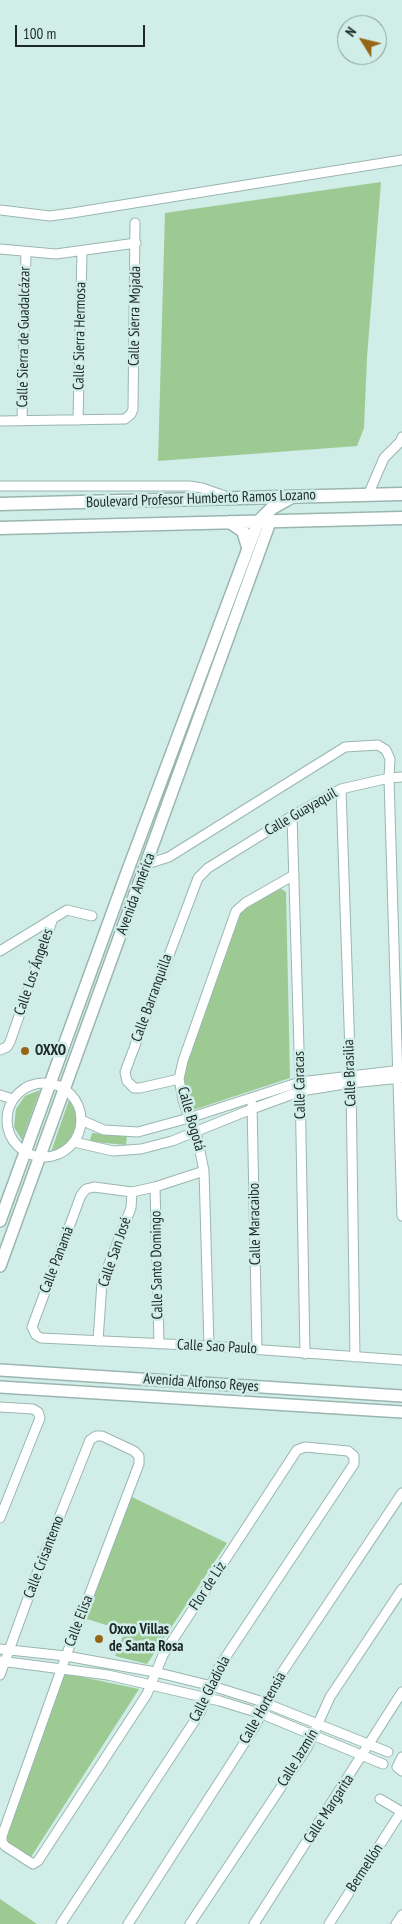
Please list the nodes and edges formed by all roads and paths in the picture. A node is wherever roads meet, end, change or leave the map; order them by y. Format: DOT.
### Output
graph roads {
  1 [pos="402,160"];
  2 [pos="0,210"];
  3 [pos="135,223"];
  4 [pos="136,243"];
  5 [pos="0,249"];
  6 [pos="26,252"];
  7 [pos="82,252"];
  8 [pos="78,420"];
  9 [pos="0,422"];
  10 [pos="22,422"];
  11 [pos="402,440"];
  12 [pos="0,486"];
  13 [pos="402,494"];
  14 [pos="368,495"];
  15 [pos="295,496"];
  16 [pos="234,499"];
  17 [pos="0,504"];
  18 [pos="402,518"];
  19 [pos="230,522"];
  20 [pos="264,522"];
  21 [pos="0,528"];
  22 [pos="248,547"];
  23 [pos="402,777"];
  24 [pos="389,778"];
  25 [pos="342,789"];
  26 [pos="292,816"];
  27 [pos="147,864"];
  28 [pos="208,868"];
  29 [pos="126,875"];
  30 [pos="294,875"];
  31 [pos="141,880"];
  32 [pos="92,916"];
  33 [pos="53,918"];
  34 [pos="0,951"];
  35 [pos="0,1050"];
  36 [pos="400,1074"];
  37 [pos="179,1079"];
  38 [pos="351,1079"];
  39 [pos="51,1083"];
  40 [pos="300,1086"];
  41 [pos="64,1089"];
  42 [pos="0,1095"];
  43 [pos="13,1099"];
  44 [pos="252,1104"];
  45 [pos="3,1113"];
  46 [pos="189,1118"];
  47 [pos="81,1120"];
  48 [pos="196,1131"];
  49 [pos="138,1132"];
  50 [pos="74,1142"];
  51 [pos="141,1149"];
  52 [pos="25,1153"];
  53 [pos="39,1158"];
  54 [pos="204,1171"];
  55 [pos="155,1187"];
  56 [pos="132,1192"];
  57 [pos="402,1216"];
  58 [pos="0,1221"];
  59 [pos="0,1266"];
  60 [pos="33,1332"];
  61 [pos="98,1341"];
  62 [pos="159,1344"];
  63 [pos="208,1346"];
  64 [pos="257,1349"];
  65 [pos="305,1354"];
  66 [pos="355,1357"];
  67 [pos="402,1360"];
  68 [pos="0,1370"];
  69 [pos="0,1387"];
  70 [pos="402,1396"];
  71 [pos="0,1408"];
  72 [pos="402,1412"];
  73 [pos="90,1440"];
  74 [pos="352,1453"];
  75 [pos="402,1493"];
  76 [pos="0,1518"];
  77 [pos="402,1589"];
  78 [pos="4,1649"];
  79 [pos="66,1656"];
  80 [pos="2,1662"];
  81 [pos="62,1668"];
  82 [pos="155,1672"];
  83 [pos="0,1675"];
  84 [pos="152,1684"];
  85 [pos="212,1686"];
  86 [pos="402,1692"];
  87 [pos="207,1698"];
  88 [pos="266,1703"];
  89 [pos="262,1714"];
  90 [pos="319,1724"];
  91 [pos="314,1735"];
  92 [pos="370,1744"];
  93 [pos="388,1752"];
  94 [pos="363,1755"];
  95 [pos="402,1757"];
  96 [pos="383,1764"];
  97 [pos="399,1769"];
  98 [pos="380,1798"];
  99 [pos="402,1812"];
  100 [pos="39,1859"];
  101 [pos="402,1915"];
  102 [pos="61,1924"];
  103 [pos="128,1924"];
  104 [pos="190,1924"];
  105 [pos="254,1924"];
  106 [pos="329,1924"];
  107 [pos="396,1924"];
  1 -- 2 [label="street"];
  3 -- 4 [label="street, Calle Sierra Mojada"];
  4 -- 7 [label="street"];
  4 -- 8 [label="street, Calle Sierra Mojada"];
  5 -- 6 [label="street"];
  6 -- 7 [label="street"];
  6 -- 10 [label="street, Calle Sierra de Guadalcázar"];
  7 -- 8 [label="street, Calle Sierra Hermosa"];
  8 -- 10 [label="street"];
  9 -- 10 [label="street"];
  11 -- 14 [label="street"];
  12 -- 16 [label="street"];
  13 -- 14 [label="main road, Boulevard Profesor Humberto Ramos Lozano"];
  14 -- 15 [label="main road, Boulevard Profesor Humberto Ramos Lozano"];
  15 -- 16 [label="main road, Boulevard Profesor Humberto Ramos Lozano"];
  15 -- 20 [label="main road"];
  16 -- 17 [label="main road, Boulevard Profesor Humberto Ramos Lozano"];
  18 -- 20 [label="main road, Boulevard Profesor Humberto Ramos Lozano"];
  19 -- 20 [label="main road, Boulevard Profesor Humberto Ramos Lozano"];
  19 -- 21 [label="main road, Boulevard Profesor Humberto Ramos Lozano"];
  19 -- 22 [label="main road"];
  20 -- 22 [label="main road, Avenida América"];
  20 -- 27 [label="main road, Avenida América"];
  22 -- 29 [label="main road, Avenida América"];
  23 -- 24 [label="street, Calle Guayaquil"];
  24 -- 25 [label="street, Calle Guayaquil"];
  24 -- 27 [label="street"];
  24 -- 36 [label="street"];
  25 -- 26 [label="street, Calle Guayaquil"];
  25 -- 38 [label="street, Calle Brasilia"];
  26 -- 28 [label="street, Calle Guayaquil"];
  26 -- 30 [label="street, Calle Caracas"];
  27 -- 31 [label="main road, Avenida América"];
  28 -- 37 [label="street, Calle Barranquilla"];
  29 -- 31 [label="main road"];
  29 -- 39 [label="main road, Avenida América"];
  30 -- 37 [label="street, Calle Bogotá"];
  30 -- 40 [label="street, Calle Caracas"];
  31 -- 41 [label="main road, Avenida América"];
  32 -- 33 [label="street"];
  33 -- 34 [label="street"];
  33 -- 35 [label="street, Calle Los Ángeles"];
  36 -- 38 [label="street"];
  36 -- 57 [label="street"];
  37 -- 46 [label="street, Calle Bogotá"];
  38 -- 40 [label="street"];
  38 -- 66 [label="street, Calle Brasilia"];
  39 -- 41 [label="street"];
  39 -- 43 [label="street"];
  39 -- 52 [label="main road, Avenida América"];
  40 -- 44 [label="street"];
  40 -- 65 [label="street, Calle Caracas"];
  41 -- 47 [label="street"];
  41 -- 53 [label="main road, Avenida América"];
  42 -- 43 [label="street"];
  43 -- 45 [label="street"];
  44 -- 46 [label="street"];
  44 -- 48 [label="street"];
  44 -- 64 [label="street, Calle Maracaibo"];
  45 -- 52 [label="street"];
  46 -- 48 [label="street, Calle Bogotá"];
  46 -- 49 [label="street"];
  47 -- 49 [label="street"];
  47 -- 50 [label="street"];
  48 -- 51 [label="street"];
  48 -- 54 [label="street, Calle Bogotá"];
  49 -- 51 [label="street"];
  50 -- 51 [label="street"];
  50 -- 53 [label="street"];
  52 -- 53 [label="street"];
  52 -- 58 [label="main road, Avenida América"];
  53 -- 59 [label="main road, Avenida América"];
  54 -- 55 [label="street"];
  54 -- 63 [label="street, Calle Bogotá"];
  55 -- 56 [label="street"];
  55 -- 62 [label="street, Calle Santo Domingo"];
  56 -- 60 [label="street, Calle Panamá"];
  56 -- 61 [label="street, Calle San José"];
  60 -- 61 [label="street, Calle Sao Paulo"];
  61 -- 62 [label="street, Calle Sao Paulo"];
  62 -- 63 [label="street, Calle Sao Paulo"];
  63 -- 64 [label="street, Calle Sao Paulo"];
  64 -- 65 [label="street, Calle Sao Paulo"];
  65 -- 66 [label="street, Calle Sao Paulo"];
  66 -- 67 [label="street, Calle Sao Paulo"];
  68 -- 70 [label="main road, Avenida Alfonso Reyes"];
  69 -- 72 [label="main road, Avenida Alfonso Reyes"];
  71 -- 76 [label="street"];
  73 -- 78 [label="street, Calle Crisantemo"];
  73 -- 79 [label="street, Calle Elisa"];
  74 -- 82 [label="street, Flor de Liz"];
  74 -- 85 [label="street, Calle Gladiola"];
  75 -- 88 [label="street, Calle Hortensia"];
  77 -- 90 [label="street, Calle Jazmín"];
  78 -- 79 [label="street"];
  78 -- 80 [label="street, Calle Crisantemo"];
  79 -- 81 [label="street, Calle Elisa"];
  79 -- 82 [label="street"];
  80 -- 81 [label="street"];
  80 -- 83 [label="street, Calle Crisantemo"];
  81 -- 84 [label="street"];
  81 -- 100 [label="street, Calle Elisa"];
  82 -- 84 [label="street, Flor de Liz"];
  82 -- 85 [label="street"];
  84 -- 87 [label="street"];
  84 -- 100 [label="street, Flor de Liz"];
  85 -- 87 [label="street, Calle Gladiola"];
  85 -- 88 [label="street"];
  86 -- 92 [label="street, Calle Margarita"];
  87 -- 89 [label="street"];
  87 -- 102 [label="street, Calle Gladiola"];
  88 -- 89 [label="street, Calle Hortensia"];
  88 -- 90 [label="street"];
  89 -- 91 [label="street"];
  89 -- 103 [label="street, Calle Hortensia"];
  90 -- 91 [label="street, Calle Jazmín"];
  90 -- 92 [label="street"];
  91 -- 94 [label="street"];
  91 -- 104 [label="street, Calle Jazmín"];
  92 -- 93 [label="street"];
  92 -- 94 [label="street, Calle Margarita"];
  94 -- 96 [label="street"];
  94 -- 105 [label="street, Calle Margarita"];
  95 -- 97 [label="street"];
  98 -- 99 [label="street"];
  99 -- 106 [label="street, Bermellón"];
  101 -- 107 [label="street"];
}
